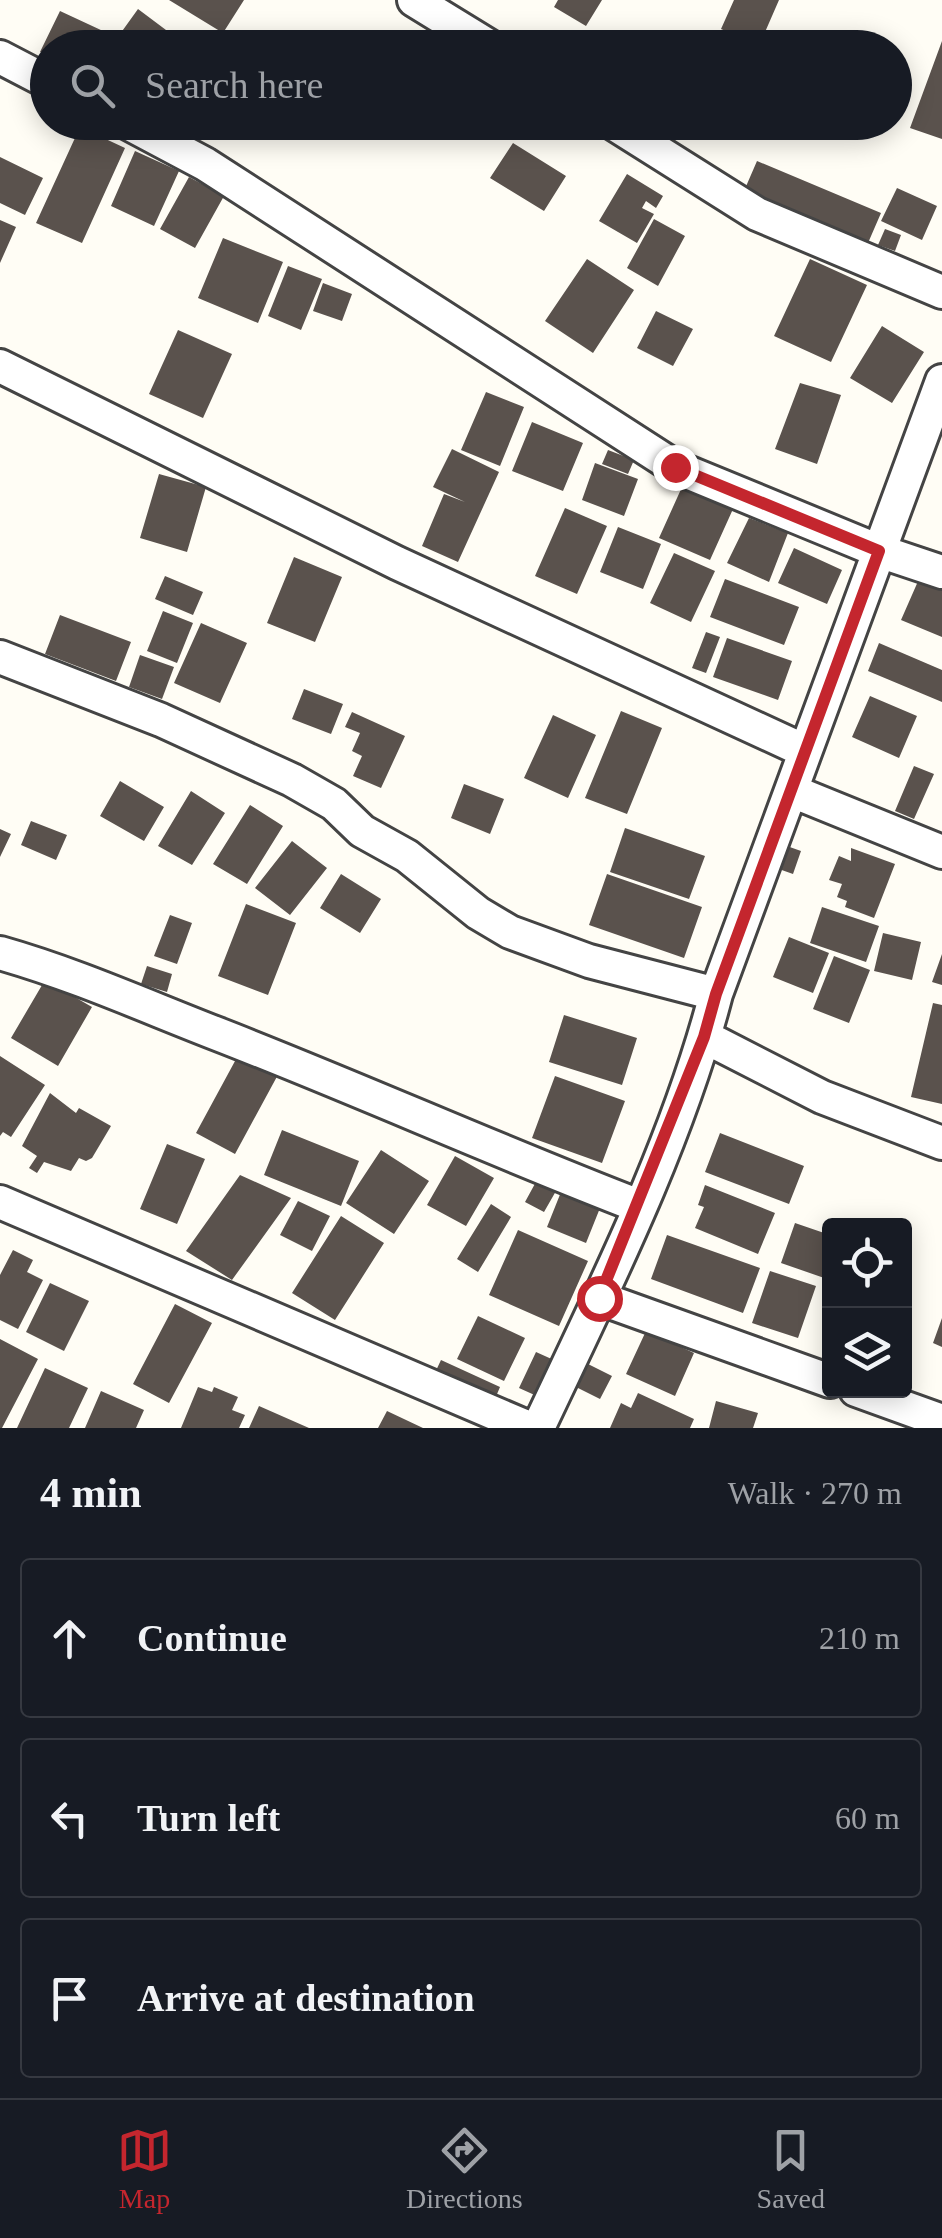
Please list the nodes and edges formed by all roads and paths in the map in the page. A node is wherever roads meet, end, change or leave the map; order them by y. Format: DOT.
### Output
graph roads {
  1 [pos="414,0"];
  2 [pos="463,30"];
  3 [pos="0,57"];
  4 [pos="30,73"];
  5 [pos="160,140"];
  6 [pos="639,140"];
  7 [pos="942,292"];
  8 [pos="0,366"];
  9 [pos="942,381"];
  10 [pos="879,551"];
  11 [pos="942,572"];
  12 [pos="0,657"];
  13 [pos="806,750"];
  14 [pos="792,790"];
  15 [pos="942,852"];
  16 [pos="0,953"];
  17 [pos="716,994"];
  18 [pos="704,1037"];
  19 [pos="942,1144"];
  20 [pos="0,1202"];
  21 [pos="639,1206"];
  22 [pos="599,1298"];
  23 [pos="822,1378"];
  24 [pos="878,1398"];
  25 [pos="942,1421"];
  26 [pos="528,1428"];
  27 [pos="538,1428"];
  1 -- 2 [label="street"];
  3 -- 4 [label="street"];
  5 -- 10 [label="street"];
  6 -- 7 [label="street"];
  8 -- 13 [label="street"];
  9 -- 10 [label="street"];
  10 -- 11 [label="street"];
  10 -- 13 [label="street"];
  12 -- 17 [label="street"];
  13 -- 14 [label="street"];
  14 -- 15 [label="street"];
  14 -- 17 [label="street"];
  16 -- 21 [label="street"];
  17 -- 18 [label="street"];
  18 -- 19 [label="street"];
  18 -- 21 [label="street"];
  20 -- 26 [label="street"];
  21 -- 22 [label="street"];
  22 -- 23 [label="street"];
  22 -- 27 [label="street"];
  24 -- 25 [label="street"];
}
